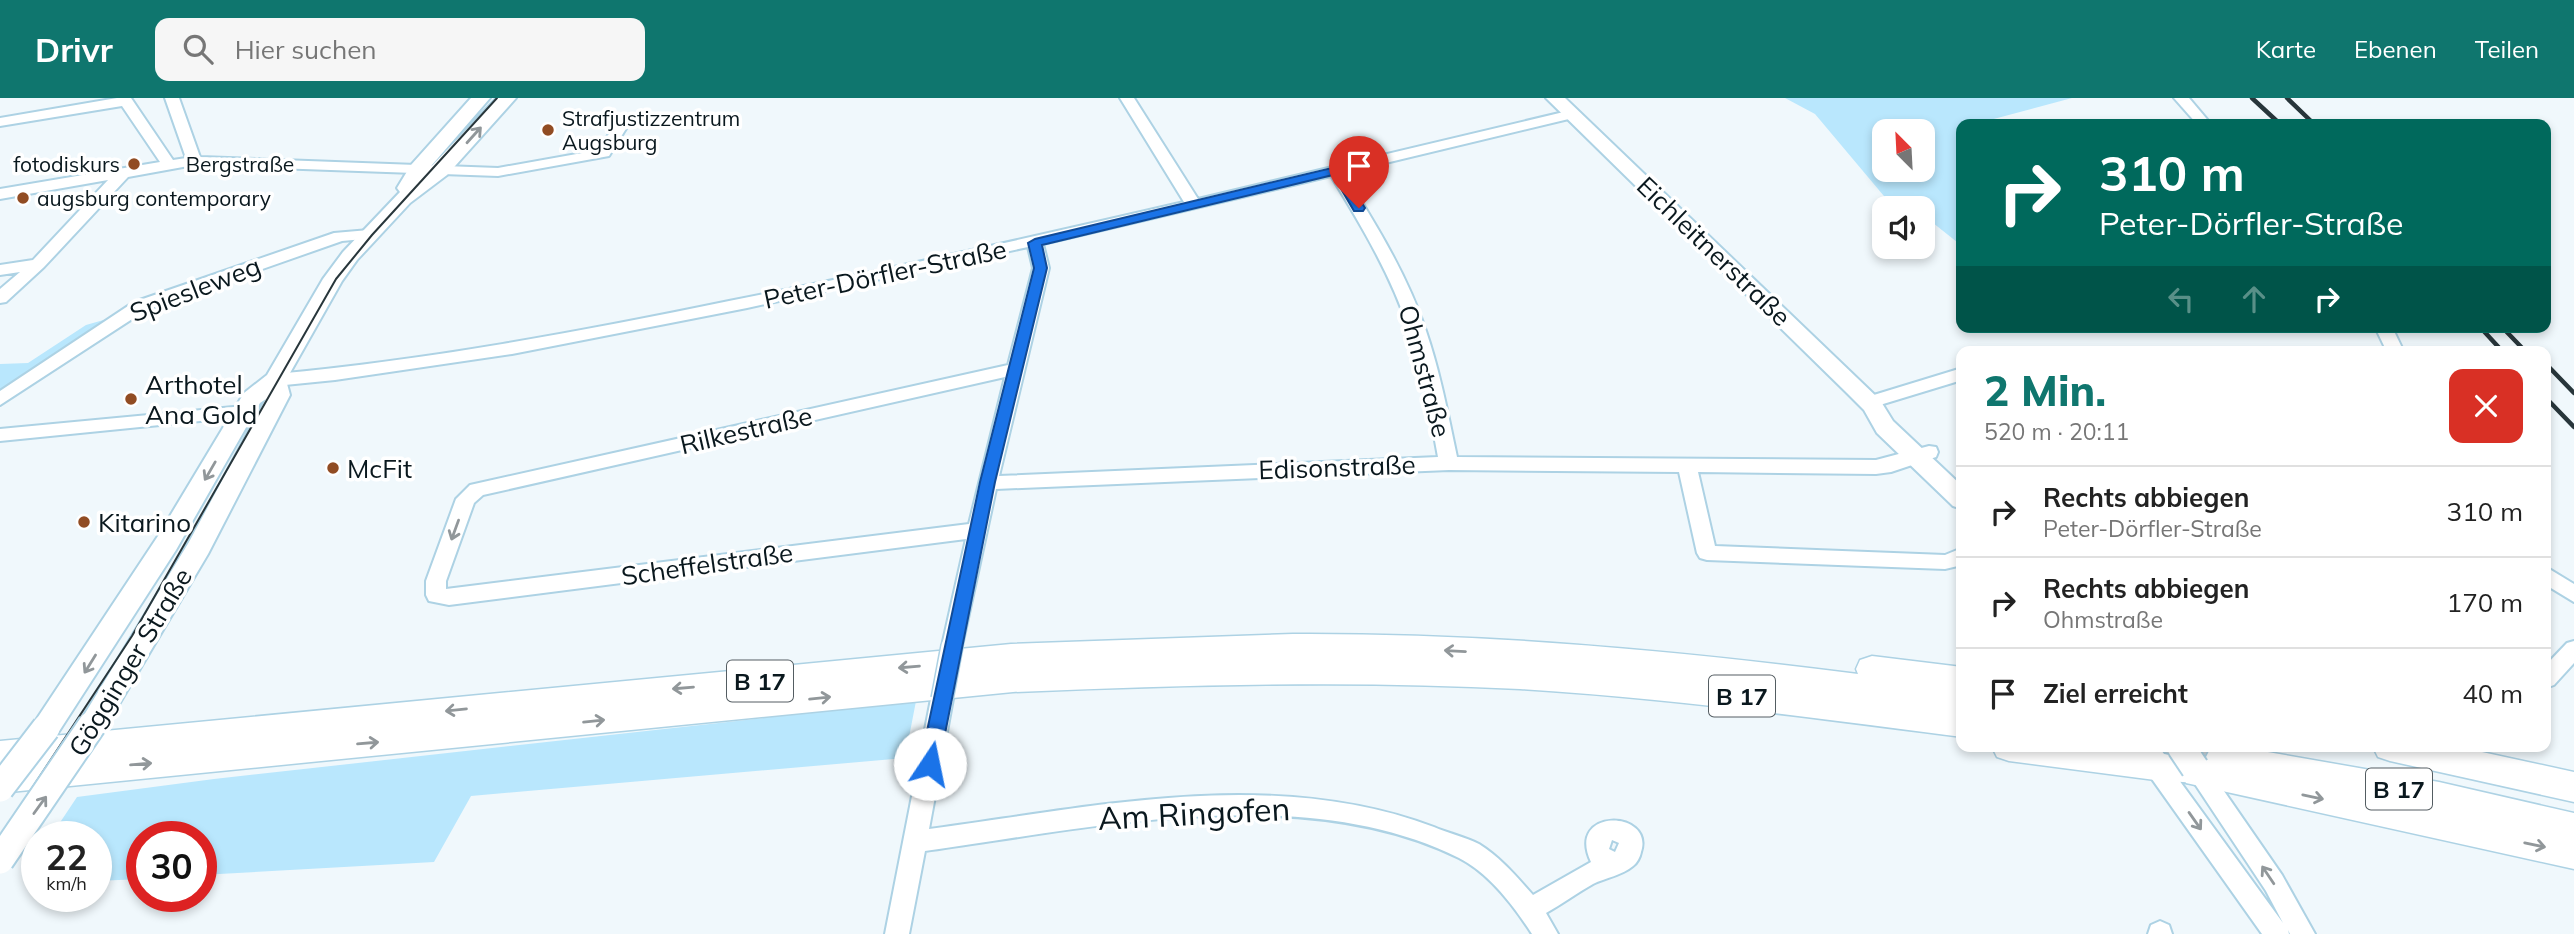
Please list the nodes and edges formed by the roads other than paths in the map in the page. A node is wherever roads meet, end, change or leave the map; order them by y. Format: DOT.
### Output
graph roads {
  1 [pos="172,98"];
  2 [pos="481,98"];
  3 [pos="507,98"];
  4 [pos="1127,98"];
  5 [pos="2180,98"];
  6 [pos="124,99"];
  7 [pos="39,100"];
  8 [pos="1563,106"];
  9 [pos="33,117"];
  10 [pos="625,119"];
  11 [pos="2199,119"];
  12 [pos="0,122"];
  13 [pos="194,161"];
  14 [pos="169,165"];
  15 [pos="418,169"];
  16 [pos="440,171"];
  17 [pos="1336,171"];
  18 [pos="123,173"];
  19 [pos="0,194"];
  20 [pos="403,199"];
  21 [pos="1194,205"];
  22 [pos="369,235"];
  23 [pos="1035,243"];
  24 [pos="38,264"];
  25 [pos="0,270"];
  26 [pos="0,298"];
  27 [pos="1015,369"];
  28 [pos="1956,376"];
  29 [pos="275,380"];
  30 [pos="0,399"];
  31 [pos="1871,403"];
  32 [pos="244,412"];
  33 [pos="0,435"];
  34 [pos="1923,454"];
  35 [pos="1448,463"];
  36 [pos="1687,464"];
  37 [pos="1956,478"];
  38 [pos="987,482"];
  39 [pos="1956,493"];
  40 [pos="977,530"];
  41 [pos="1956,559"];
  42 [pos="2551,578"];
  43 [pos="2574,594"];
  44 [pos="436,595"];
  45 [pos="2574,649"];
  46 [pos="1522,665"];
  47 [pos="2551,673"];
  48 [pos="1956,679"];
  49 [pos="1956,701"];
  50 [pos="1956,722"];
  51 [pos="1956,740"];
  52 [pos="2074,752"];
  53 [pos="2297,752"];
  54 [pos="2413,752"];
  55 [pos="0,756"];
  56 [pos="2178,760"];
  57 [pos="0,778"];
  58 [pos="2574,787"];
  59 [pos="0,788"];
  60 [pos="2574,810"];
  61 [pos="2574,829"];
  62 [pos="913,842"];
  63 [pos="2574,853"];
  64 [pos="0,860"];
  65 [pos="1585,876"];
  66 [pos="1530,909"];
  67 [pos="897,934"];
  68 [pos="1546,934"];
  69 [pos="2277,934"];
  70 [pos="2303,934"];
  1 -- 13 [label="street"];
  2 -- 15 [label="main road, Gögginger Straße"];
  16 -- 3 [label="main road, Gögginger Straße, one-way"];
  4 -- 21 [label="street"];
  5 -- 11 [label="street"];
  6 -- 9 [label="street"];
  6 -- 14 [label="street"];
  7 -- 9 [label="street"];
  8 -- 17 [label="street, Peter-Dörfler-Straße"];
  8 -- 31 [label="main road, Eichleitnerstraße"];
  9 -- 12 [label="street"];
  10 -- 16 [label="street"];
  13 -- 14 [label="street, Bergstraße"];
  13 -- 15 [label="street, Bergstraße"];
  14 -- 18 [label="street, Bergstraße"];
  15 -- 16 [label="street, Bergstraße"];
  15 -- 20 [label="main road, Gögginger Straße"];
  16 -- 20 [label="main road, Gögginger Straße"];
  17 -- 21 [label="street, Peter-Dörfler-Straße"];
  17 -- 35 [label="street, Ohmstraße"];
  18 -- 19 [label="street, Bergstraße"];
  18 -- 24 [label="street"];
  20 -- 22 [label="main road, Gögginger Straße"];
  21 -- 23 [label="street, Peter-Dörfler-Straße"];
  22 -- 29 [label="main road, Gögginger Straße"];
  22 -- 30 [label="street, Spiesleweg"];
  23 -- 27 [label="street"];
  23 -- 29 [label="street, Peter-Dörfler-Straße"];
  24 -- 25 [label="street"];
  24 -- 26 [label="street"];
  27 -- 38 [label="street"];
  27 -- 44 [label="street, Rilkestraße, one-way"];
  28 -- 31 [label="street"];
  29 -- 32 [label="main road, Gögginger Straße"];
  64 -- 29 [label="main road, Gögginger Straße, one-way, bridge"];
  31 -- 34 [label="main road, Eichleitnerstraße"];
  32 -- 33 [label="street"];
  32 -- 59 [label="main road, Gögginger Straße, one-way, bridge"];
  34 -- 36 [label="street, Edisonstraße"];
  34 -- 37 [label="main road, Eichleitnerstraße"];
  34 -- 39 [label="main road, Eichleitnerstraße"];
  35 -- 36 [label="street, Edisonstraße"];
  35 -- 38 [label="street, Edisonstraße"];
  36 -- 41 [label="street"];
  38 -- 40 [label="street"];
  40 -- 44 [label="street, Scheffelstraße"];
  40 -- 62 [label="street, bridge"];
  42 -- 43 [label="street"];
  45 -- 47 [label="street"];
  46 -- 48 [label="highway"];
  46 -- 49 [label="highway, B 17"];
  46 -- 50 [label="highway, B 17"];
  46 -- 51 [label="highway"];
  46 -- 55 [label="highway, B 17, one-way"];
  57 -- 46 [label="highway, B 17, one-way"];
  52 -- 56 [label="highway"];
  53 -- 60 [label="highway, B 17"];
  54 -- 58 [label="highway"];
  56 -- 61 [label="highway, B 17"];
  56 -- 63 [label="highway, one-way"];
  56 -- 69 [label="street, one-way"];
  70 -- 56 [label="street, one-way"];
  62 -- 66 [label="street, Am Ringofen"];
  62 -- 67 [label="street"];
  65 -- 65 [label="street"];
  65 -- 66 [label="street"];
  66 -- 68 [label="street, Am Ringofen"];
}
